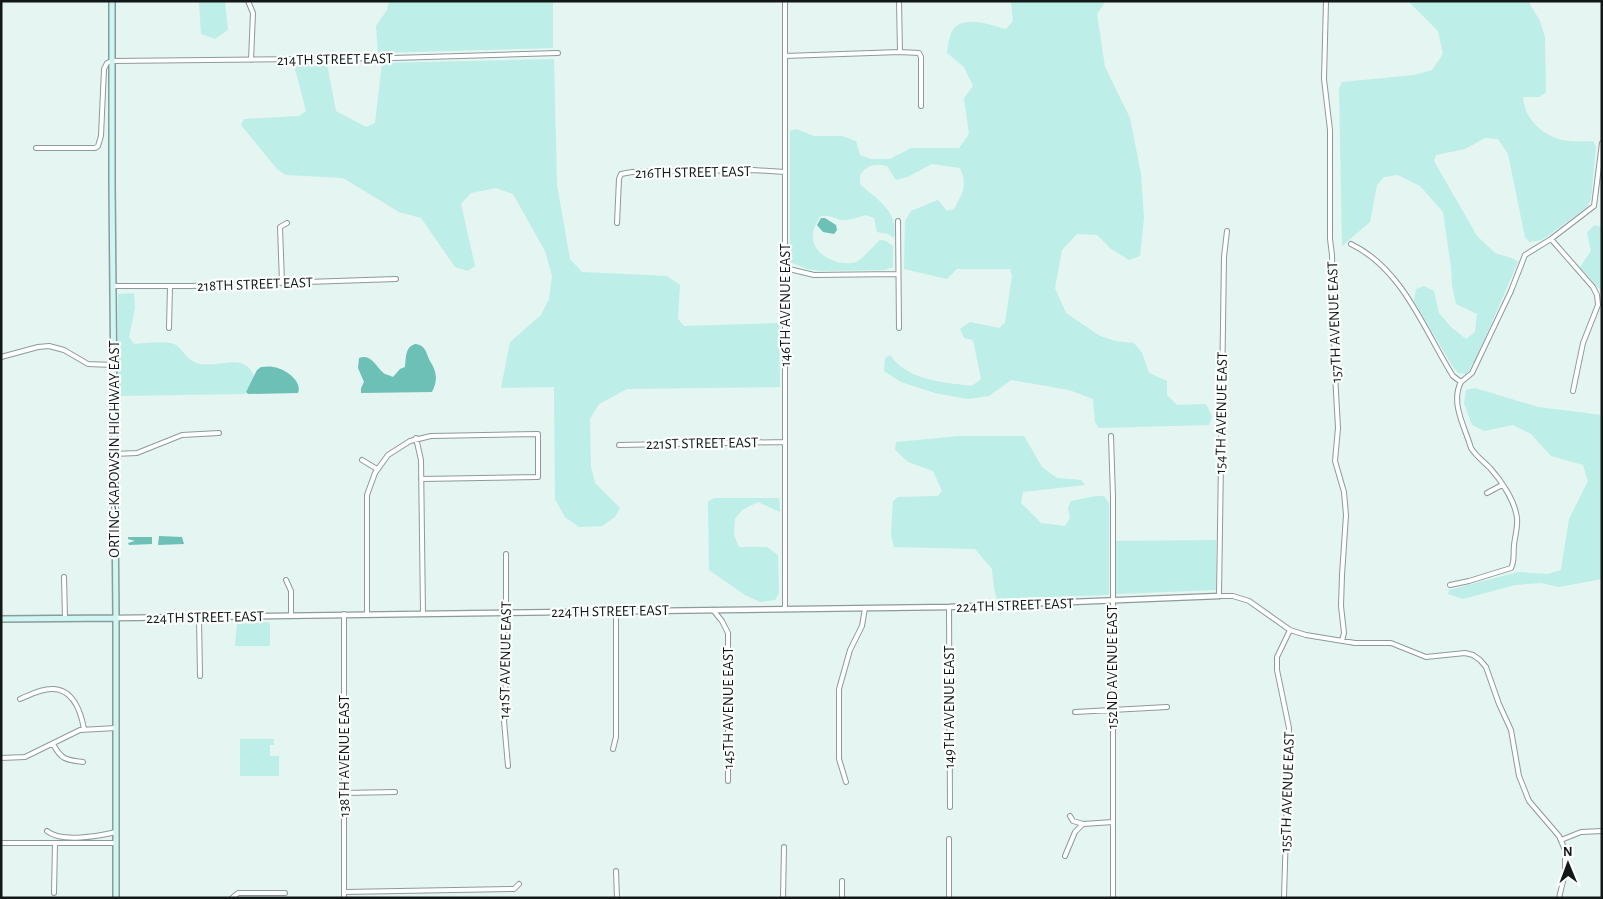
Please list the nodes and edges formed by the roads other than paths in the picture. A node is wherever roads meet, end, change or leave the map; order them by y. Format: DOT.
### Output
graph roads {
  1 [pos="112,1"];
  2 [pos="248,1"];
  3 [pos="785,1"];
  4 [pos="899,1"];
  5 [pos="1326,1"];
  6 [pos="900,52"];
  7 [pos="558,53"];
  8 [pos="785,56"];
  9 [pos="251,60"];
  10 [pos="112,61"];
  11 [pos="921,106"];
  12 [pos="1602,143"];
  13 [pos="36,148"];
  14 [pos="785,172"];
  15 [pos="898,221"];
  16 [pos="287,223"];
  17 [pos="617,223"];
  18 [pos="1227,231"];
  19 [pos="1551,239"];
  20 [pos="1351,244"];
  21 [pos="785,268"];
  22 [pos="897,274"];
  23 [pos="396,280"];
  24 [pos="282,283"];
  25 [pos="113,286"];
  26 [pos="170,286"];
  27 [pos="169,328"];
  28 [pos="899,328"];
  29 [pos="1,357"];
  30 [pos="113,365"];
  31 [pos="1461,382"];
  32 [pos="1572,391"];
  33 [pos="219,433"];
  34 [pos="1111,436"];
  35 [pos="416,438"];
  36 [pos="784,442"];
  37 [pos="619,445"];
  38 [pos="114,454"];
  39 [pos="362,460"];
  40 [pos="377,469"];
  41 [pos="421,479"];
  42 [pos="1502,485"];
  43 [pos="1487,494"];
  44 [pos="506,554"];
  45 [pos="64,577"];
  46 [pos="286,580"];
  47 [pos="1450,585"];
  48 [pos="1219,596"];
  49 [pos="1112,600"];
  50 [pos="949,607"];
  51 [pos="865,608"];
  52 [pos="785,609"];
  53 [pos="713,610"];
  54 [pos="616,611"];
  55 [pos="506,612"];
  56 [pos="423,613"];
  57 [pos="344,614"];
  58 [pos="367,614"];
  59 [pos="291,615"];
  60 [pos="200,617"];
  61 [pos="65,618"];
  62 [pos="116,618"];
  63 [pos="1,619"];
  64 [pos="1290,630"];
  65 [pos="1342,641"];
  66 [pos="200,676"];
  67 [pos="20,699"];
  68 [pos="1167,707"];
  69 [pos="1112,710"];
  70 [pos="1075,712"];
  71 [pos="116,728"];
  72 [pos="84,729"];
  73 [pos="53,744"];
  74 [pos="613,750"];
  75 [pos="1,758"];
  76 [pos="83,762"];
  77 [pos="508,766"];
  78 [pos="728,781"];
  79 [pos="846,782"];
  80 [pos="395,792"];
  81 [pos="344,793"];
  82 [pos="950,807"];
  83 [pos="1113,822"];
  84 [pos="1084,824"];
  85 [pos="1076,829"];
  86 [pos="47,831"];
  87 [pos="1602,831"];
  88 [pos="116,832"];
  89 [pos="949,839"];
  90 [pos="1561,840"];
  91 [pos="55,842"];
  92 [pos="1,843"];
  93 [pos="116,843"];
  94 [pos="784,847"];
  95 [pos="1065,856"];
  96 [pos="616,870"];
  97 [pos="842,881"];
  98 [pos="519,884"];
  99 [pos="344,892"];
  100 [pos="54,893"];
  101 [pos="285,893"];
  102 [pos="232,897"];
  103 [pos="116,898"];
  104 [pos="344,898"];
  105 [pos="617,898"];
  106 [pos="783,898"];
  107 [pos="842,898"];
  108 [pos="949,898"];
  109 [pos="1113,898"];
  110 [pos="1284,898"];
  111 [pos="1559,898"];
  1 -- 10 [label="main road, ORTING-KAPOWSIN HIGHWAY EAST"];
  2 -- 9 [label="street"];
  3 -- 8 [label="street, 146TH AVENUE EAST"];
  4 -- 6 [label="street"];
  5 -- 65 [label="street, 157TH AVENUE EAST"];
  6 -- 8 [label="street"];
  6 -- 11 [label="street"];
  7 -- 9 [label="street, 214TH STREET EAST"];
  8 -- 14 [label="street, 146TH AVENUE EAST"];
  9 -- 10 [label="street, 214TH STREET EAST"];
  10 -- 13 [label="street"];
  10 -- 25 [label="main road, ORTING-KAPOWSIN HIGHWAY EAST"];
  12 -- 19 [label="street"];
  14 -- 17 [label="street, 216TH STREET EAST"];
  14 -- 21 [label="street, 146TH AVENUE EAST"];
  15 -- 22 [label="street"];
  16 -- 24 [label="street"];
  18 -- 48 [label="street, 154TH AVENUE EAST"];
  19 -- 31 [label="street"];
  19 -- 32 [label="street"];
  20 -- 31 [label="street"];
  21 -- 22 [label="street"];
  21 -- 36 [label="street, 146TH AVENUE EAST"];
  22 -- 28 [label="street"];
  23 -- 24 [label="street, 218TH STREET EAST"];
  24 -- 26 [label="street, 218TH STREET EAST"];
  25 -- 26 [label="street, 218TH STREET EAST"];
  25 -- 30 [label="main road, ORTING-KAPOWSIN HIGHWAY EAST"];
  26 -- 27 [label="street"];
  29 -- 30 [label="street"];
  30 -- 38 [label="main road, ORTING-KAPOWSIN HIGHWAY EAST"];
  31 -- 42 [label="street"];
  33 -- 38 [label="street"];
  34 -- 49 [label="street, 152ND AVENUE EAST"];
  35 -- 40 [label="street"];
  35 -- 41 [label="street"];
  35 -- 41 [label="street"];
  36 -- 37 [label="street, 221ST STREET EAST"];
  36 -- 52 [label="street, 146TH AVENUE EAST"];
  38 -- 62 [label="main road, ORTING-KAPOWSIN HIGHWAY EAST"];
  39 -- 40 [label="street"];
  40 -- 58 [label="street"];
  41 -- 56 [label="street"];
  42 -- 43 [label="street"];
  42 -- 47 [label="street"];
  44 -- 55 [label="street, 141ST AVENUE EAST"];
  45 -- 61 [label="street"];
  46 -- 59 [label="street"];
  48 -- 49 [label="street, 224TH STREET EAST"];
  48 -- 64 [label="street"];
  49 -- 50 [label="street, 224TH STREET EAST"];
  49 -- 69 [label="street, 152ND AVENUE EAST"];
  50 -- 51 [label="street, 224TH STREET EAST"];
  50 -- 82 [label="street, 149TH AVENUE EAST"];
  51 -- 52 [label="street, 224TH STREET EAST"];
  51 -- 79 [label="street"];
  52 -- 53 [label="street, 224TH STREET EAST"];
  53 -- 54 [label="street, 224TH STREET EAST"];
  53 -- 78 [label="street, 145TH AVENUE EAST"];
  54 -- 55 [label="street, 224TH STREET EAST"];
  54 -- 74 [label="street"];
  55 -- 56 [label="street, 224TH STREET EAST"];
  55 -- 77 [label="street, 141ST AVENUE EAST"];
  56 -- 58 [label="street, 224TH STREET EAST"];
  57 -- 58 [label="street, 224TH STREET EAST"];
  57 -- 59 [label="street, 224TH STREET EAST"];
  57 -- 81 [label="street, 138TH AVENUE EAST"];
  59 -- 60 [label="street, 224TH STREET EAST"];
  60 -- 62 [label="street, 224TH STREET EAST"];
  60 -- 66 [label="street"];
  61 -- 62 [label="main road, 224TH STREET EAST"];
  61 -- 63 [label="main road, 224TH STREET EAST"];
  62 -- 71 [label="main road, ORTING-KAPOWSIN HIGHWAY EAST"];
  64 -- 65 [label="street"];
  64 -- 110 [label="street, 155TH AVENUE EAST"];
  65 -- 90 [label="street"];
  67 -- 72 [label="street"];
  68 -- 69 [label="street"];
  69 -- 70 [label="street"];
  69 -- 83 [label="street, 152ND AVENUE EAST"];
  71 -- 72 [label="street"];
  71 -- 88 [label="main road, ORTING-KAPOWSIN HIGHWAY EAST"];
  72 -- 73 [label="street"];
  73 -- 75 [label="street"];
  73 -- 76 [label="street"];
  80 -- 81 [label="street"];
  81 -- 99 [label="street, 138TH AVENUE EAST"];
  83 -- 84 [label="street"];
  83 -- 109 [label="street, 152ND AVENUE EAST"];
  84 -- 85 [label="street"];
  84 -- 85 [label="street"];
  85 -- 95 [label="street"];
  86 -- 88 [label="street"];
  87 -- 90 [label="street"];
  88 -- 93 [label="main road, ORTING-KAPOWSIN HIGHWAY EAST"];
  89 -- 108 [label="street"];
  90 -- 111 [label="street"];
  91 -- 92 [label="street"];
  91 -- 93 [label="street"];
  91 -- 100 [label="street"];
  93 -- 103 [label="main road, ORTING-KAPOWSIN HIGHWAY EAST"];
  94 -- 106 [label="street"];
  96 -- 105 [label="street"];
  97 -- 107 [label="street"];
  98 -- 99 [label="street"];
  99 -- 104 [label="street, 138TH AVENUE EAST"];
  101 -- 102 [label="street"];
}
